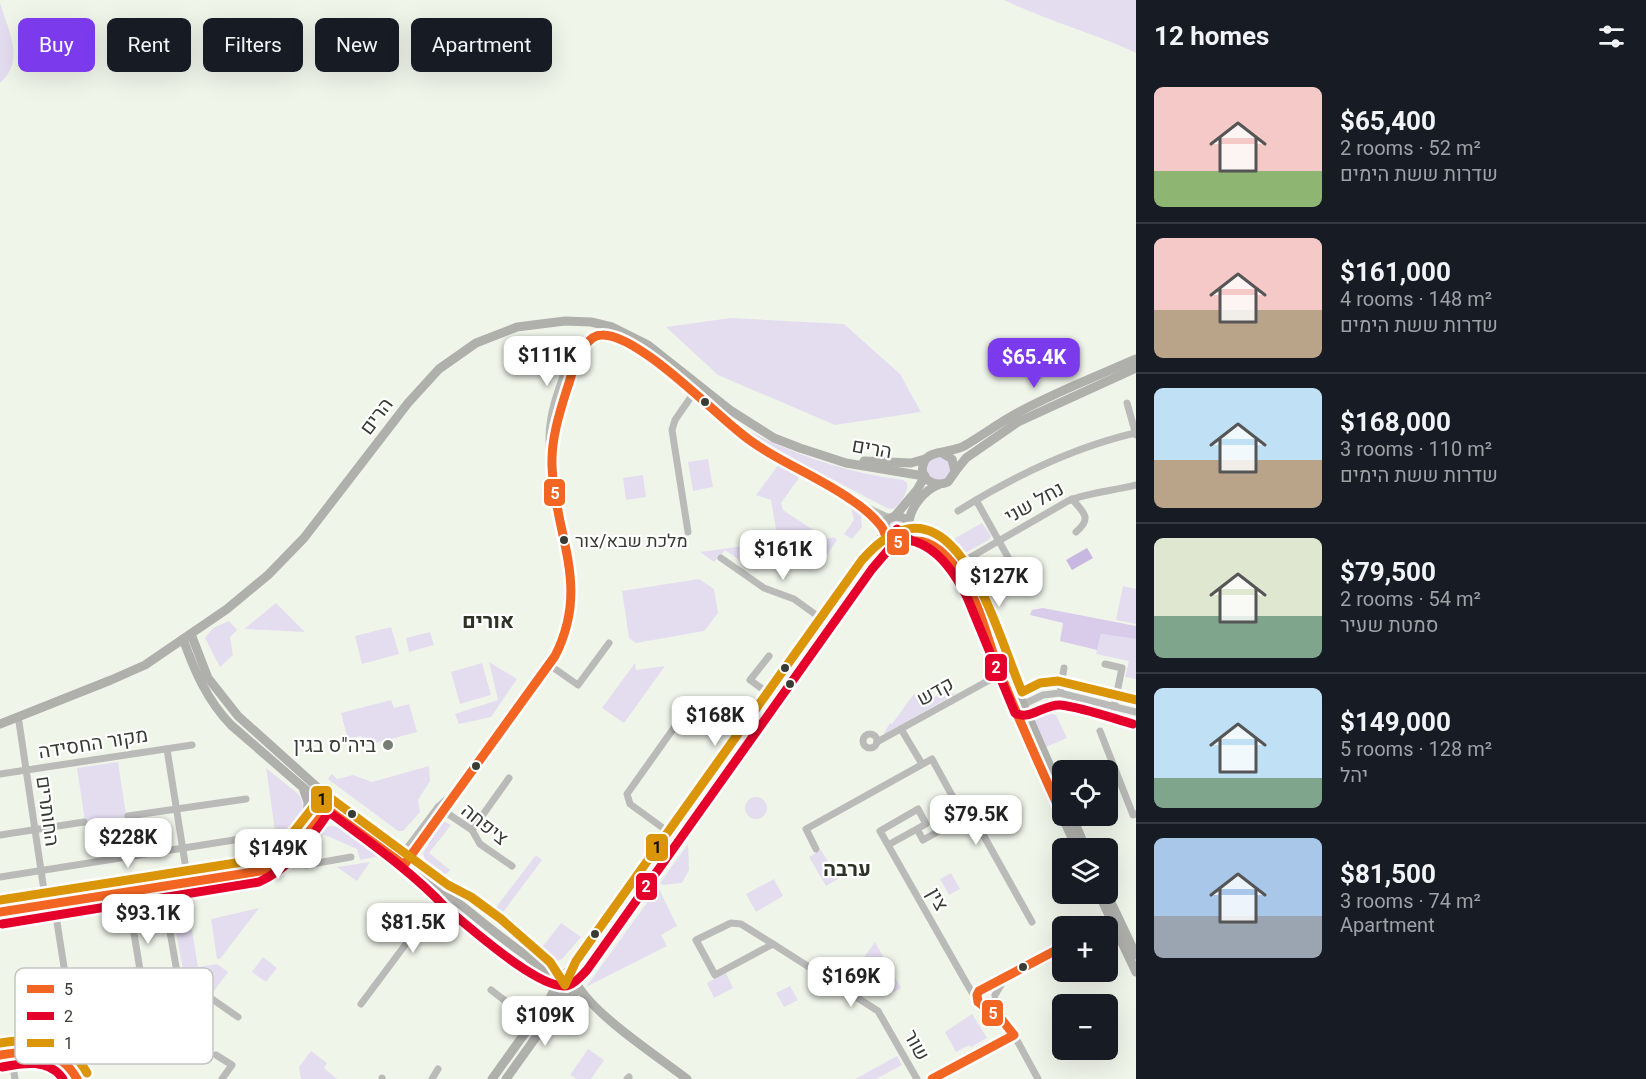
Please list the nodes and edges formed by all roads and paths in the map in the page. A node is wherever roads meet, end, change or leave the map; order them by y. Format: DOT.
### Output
graph roads {
  1 [pos="1136,359"];
  2 [pos="1136,368"];
  3 [pos="693,394"];
  4 [pos="1127,403"];
  5 [pos="1136,434"];
  6 [pos="814,453"];
  7 [pos="942,453"];
  8 [pos="925,459"];
  9 [pos="898,471"];
  10 [pos="954,473"];
  11 [pos="924,476"];
  12 [pos="939,485"];
  13 [pos="1136,485"];
  14 [pos="914,494"];
  15 [pos="851,500"];
  16 [pos="976,500"];
  17 [pos="1072,500"];
  18 [pos="958,511"];
  19 [pos="892,517"];
  20 [pos="910,525"];
  21 [pos="883,530"];
  22 [pos="688,532"];
  23 [pos="1076,532"];
  24 [pos="999,540"];
  25 [pos="901,542"];
  26 [pos="721,558"];
  27 [pos="958,565"];
  28 [pos="1024,586"];
  29 [pos="826,622"];
  30 [pos="187,637"];
  31 [pos="609,643"];
  32 [pos="167,651"];
  33 [pos="769,656"];
  34 [pos="192,663"];
  35 [pos="548,664"];
  36 [pos="1105,664"];
  37 [pos="1064,668"];
  38 [pos="1005,672"];
  39 [pos="1060,693"];
  40 [pos="773,697"];
  41 [pos="693,701"];
  42 [pos="1020,706"];
  43 [pos="1114,707"];
  44 [pos="1136,712"];
  45 [pos="18,722"];
  46 [pos="0,724"];
  47 [pos="901,729"];
  48 [pos="1100,731"];
  49 [pos="877,742"];
  50 [pos="192,745"];
  51 [pos="167,749"];
  52 [pos="922,764"];
  53 [pos="26,770"];
  54 [pos="1052,773"];
  55 [pos="0,774"];
  56 [pos="509,778"];
  57 [pos="301,787"];
  58 [pos="1052,790"];
  59 [pos="331,798"];
  60 [pos="246,799"];
  61 [pos="324,806"];
  62 [pos="177,809"];
  63 [pos="441,810"];
  64 [pos="960,810"];
  65 [pos="1136,814"];
  66 [pos="128,816"];
  67 [pos="84,822"];
  68 [pos="307,822"];
  69 [pos="917,829"];
  70 [pos="35,830"];
  71 [pos="472,830"];
  72 [pos="0,835"];
  73 [pos="674,836"];
  74 [pos="253,837"];
  75 [pos="888,845"];
  76 [pos="183,848"];
  77 [pos="816,849"];
  78 [pos="285,856"];
  79 [pos="351,857"];
  80 [pos="403,859"];
  81 [pos="512,866"];
  82 [pos="41,870"];
  83 [pos="0,877"];
  84 [pos="188,882"];
  85 [pos="162,886"];
  86 [pos="128,891"];
  87 [pos="447,894"];
  88 [pos="50,904"];
  89 [pos="0,912"];
  90 [pos="1032,922"];
  91 [pos="1118,924"];
  92 [pos="1118,927"];
  93 [pos="772,944"];
  94 [pos="1052,952"];
  95 [pos="1136,955"];
  96 [pos="529,958"];
  97 [pos="63,968"];
  98 [pos="140,968"];
  99 [pos="176,968"];
  100 [pos="1136,972"];
  101 [pos="564,974"];
  102 [pos="1008,975"];
  103 [pos="967,984"];
  104 [pos="577,985"];
  105 [pos="554,988"];
  106 [pos="982,989"];
  107 [pos="491,990"];
  108 [pos="995,997"];
  109 [pos="567,998"];
  110 [pos="213,1000"];
  111 [pos="980,1003"];
  112 [pos="361,1004"];
  113 [pos="605,1016"];
  114 [pos="238,1017"];
  115 [pos="533,1022"];
  116 [pos="1008,1025"];
  117 [pos="1014,1035"];
  118 [pos="11,1053"];
  119 [pos="15,1053"];
  120 [pos="0,1055"];
  121 [pos="216,1055"];
  122 [pos="67,1064"];
  123 [pos="438,1069"];
  124 [pos="15,1079"];
  125 [pos="77,1079"];
  126 [pos="222,1079"];
  127 [pos="432,1079"];
  128 [pos="492,1079"];
  129 [pos="506,1079"];
  130 [pos="687,1079"];
  131 [pos="917,1079"];
  132 [pos="932,1079"];
  133 [pos="1038,1079"];
  1 -- 7 [label="main road"];
  2 -- 10 [label="main road"];
  3 -- 15 [label="street"];
  3 -- 22 [label="street"];
  3 -- 35 [label="street"];
  4 -- 5 [label="street"];
  5 -- 16 [label="street"];
  6 -- 8 [label="main road, הרים"];
  6 -- 9 [label="main road, הרים"];
  6 -- 30 [label="main road, הרים"];
  7 -- 8 [label="main road"];
  7 -- 10 [label="main road"];
  8 -- 11 [label="main road"];
  9 -- 11 [label="main road, הרים"];
  9 -- 14 [label="main road"];
  10 -- 12 [label="main road"];
  11 -- 12 [label="main road"];
  11 -- 14 [label="main road"];
  12 -- 20 [label="main road"];
  13 -- 17 [label="street, נחל שני"];
  14 -- 19 [label="main road"];
  15 -- 19 [label="street"];
  15 -- 21 [label="street"];
  16 -- 18 [label="street"];
  16 -- 24 [label="street"];
  17 -- 23 [label="street"];
  17 -- 24 [label="street, נחל שני"];
  19 -- 20 [label="main road"];
  19 -- 21 [label="main road"];
  20 -- 25 [label="main road"];
  20 -- 27 [label="main road"];
  21 -- 25 [label="main road"];
  21 -- 29 [label="main road"];
  24 -- 27 [label="street, נחל שני"];
  24 -- 28 [label="street"];
  25 -- 27 [label="main road"];
  25 -- 29 [label="main road"];
  26 -- 29 [label="street"];
  27 -- 38 [label="main road"];
  29 -- 40 [label="main road"];
  30 -- 32 [label="main road, הרים"];
  30 -- 34 [label="main road"];
  30 -- 59 [label="main road"];
  31 -- 35 [label="street"];
  32 -- 34 [label="main road"];
  32 -- 46 [label="main road, הרים"];
  33 -- 40 [label="street"];
  34 -- 57 [label="main road"];
  35 -- 63 [label="street"];
  36 -- 43 [label="street"];
  37 -- 39 [label="street"];
  38 -- 42 [label="main road"];
  38 -- 47 [label="street, קדש"];
  39 -- 42 [label="street"];
  39 -- 43 [label="street"];
  40 -- 73 [label="main road"];
  41 -- 73 [label="street"];
  42 -- 54 [label="main road"];
  42 -- 58 [label="main road"];
  43 -- 44 [label="street"];
  45 -- 53 [label="street, החותרים"];
  47 -- 49 [label="street, קדש"];
  47 -- 52 [label="street"];
  48 -- 65 [label="street"];
  50 -- 51 [label="street, מקור החסידה"];
  51 -- 53 [label="street, מקור החסידה"];
  51 -- 62 [label="street"];
  52 -- 64 [label="street"];
  52 -- 77 [label="street"];
  53 -- 55 [label="street, מקור החסידה"];
  53 -- 70 [label="street, החותרים"];
  56 -- 71 [label="street"];
  57 -- 61 [label="main road"];
  57 -- 68 [label="main road"];
  59 -- 61 [label="street"];
  59 -- 80 [label="main road"];
  60 -- 62 [label="street"];
  61 -- 68 [label="street"];
  61 -- 78 [label="street"];
  61 -- 80 [label="main road"];
  62 -- 66 [label="street"];
  62 -- 76 [label="street"];
  63 -- 71 [label="street, ציפחה"];
  63 -- 80 [label="street"];
  67 -- 70 [label="street"];
  68 -- 78 [label="street"];
  69 -- 75 [label="street"];
  69 -- 75 [label="street, צין"];
  69 -- 90 [label="street"];
  70 -- 72 [label="street"];
  70 -- 82 [label="street, החותרים"];
  71 -- 81 [label="street, ציפחה"];
  73 -- 101 [label="main road"];
  73 -- 104 [label="main road"];
  74 -- 76 [label="street"];
  75 -- 103 [label="street, צין"];
  76 -- 82 [label="street"];
  76 -- 84 [label="street"];
  78 -- 79 [label="street"];
  78 -- 84 [label="street"];
  80 -- 87 [label="main road"];
  82 -- 83 [label="street"];
  82 -- 88 [label="street, החותרים"];
  84 -- 85 [label="street"];
  85 -- 86 [label="street"];
  85 -- 99 [label="street"];
  86 -- 88 [label="street"];
  86 -- 98 [label="street"];
  87 -- 96 [label="main road"];
  87 -- 112 [label="street"];
  88 -- 89 [label="street"];
  88 -- 97 [label="street, החותרים"];
  91 -- 95 [label="main road"];
  92 -- 100 [label="main road"];
  93 -- 93 [label="street, שור"];
  93 -- 131 [label="street, שור"];
  94 -- 102 [label="street"];
  96 -- 101 [label="main road"];
  96 -- 105 [label="main road"];
  101 -- 104 [label="main road"];
  101 -- 105 [label="main road"];
  102 -- 106 [label="street"];
  102 -- 108 [label="street"];
  103 -- 106 [label="street"];
  103 -- 111 [label="street, צין"];
  104 -- 109 [label="main road"];
  104 -- 113 [label="main road"];
  105 -- 109 [label="main road"];
  105 -- 115 [label="main road"];
  106 -- 108 [label="street"];
  106 -- 111 [label="street"];
  107 -- 115 [label="street"];
  108 -- 111 [label="street"];
  108 -- 116 [label="street, צין"];
  109 -- 113 [label="main road"];
  109 -- 129 [label="main road"];
  110 -- 114 [label="street"];
  111 -- 116 [label="street, צין"];
  113 -- 130 [label="main road"];
  115 -- 128 [label="main road"];
  116 -- 117 [label="street, צין"];
  117 -- 132 [label="street"];
  117 -- 133 [label="street, צין"];
  118 -- 119 [label="street"];
  118 -- 120 [label="street"];
  118 -- 124 [label="street"];
  121 -- 126 [label="street"];
  122 -- 125 [label="street"];
  123 -- 127 [label="street"];
}
